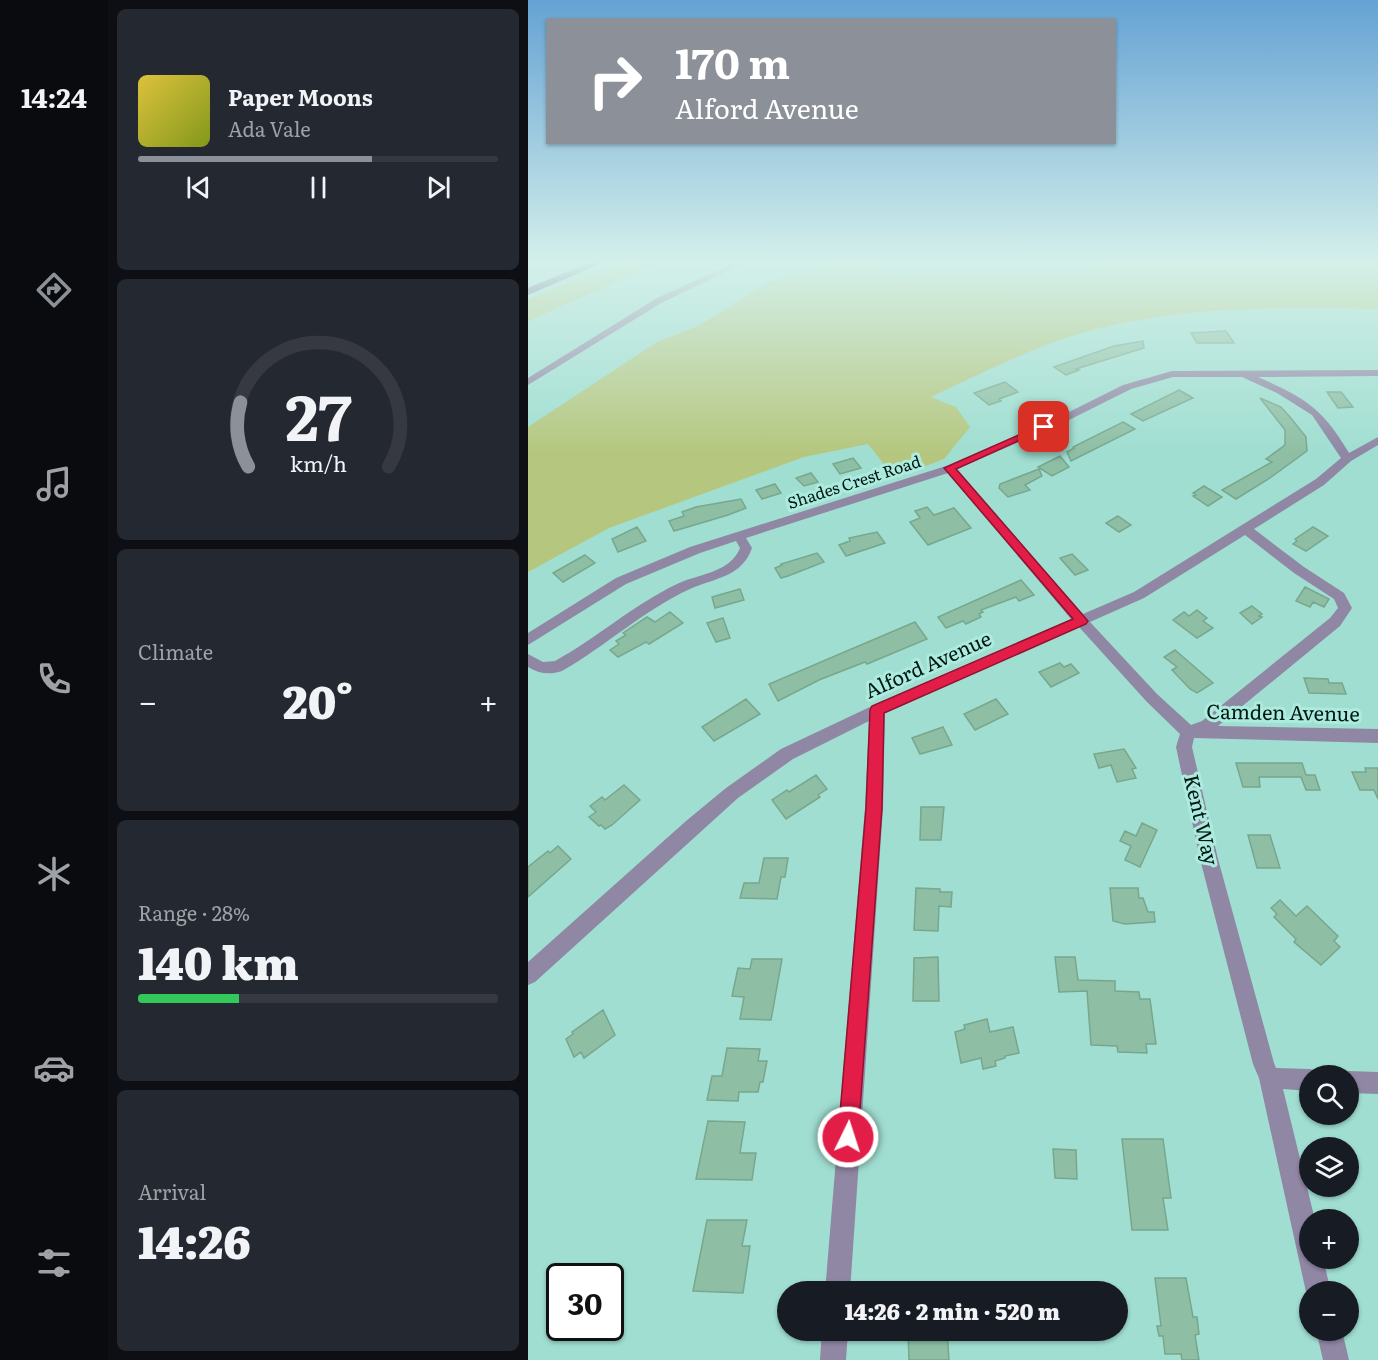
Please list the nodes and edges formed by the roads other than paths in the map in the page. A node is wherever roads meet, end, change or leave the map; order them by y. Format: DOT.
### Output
graph roads {
  1 [pos="621,324"];
  2 [pos="1239,372"];
  3 [pos="1378,373"];
  4 [pos="528,382"];
  5 [pos="1378,440"];
  6 [pos="1347,459"];
  7 [pos="950,468"];
  8 [pos="1246,529"];
  9 [pos="739,536"];
  10 [pos="1081,621"];
  11 [pos="528,640"];
  12 [pos="528,660"];
  13 [pos="877,710"];
  14 [pos="1188,732"];
  15 [pos="1378,736"];
  16 [pos="528,975"];
  17 [pos="1270,1078"];
  18 [pos="1299,1079"];
  19 [pos="1359,1082"];
  20 [pos="1378,1083"];
  21 [pos="1300,1209"];
  22 [pos="838,1281"];
  23 [pos="834,1341"];
  24 [pos="1332,1341"];
  25 [pos="833,1360"];
  26 [pos="1336,1360"];
  1 -- 4 [label="street"];
  2 -- 3 [label="street, Shades Crest Road"];
  2 -- 6 [label="street"];
  2 -- 7 [label="street, Shades Crest Road"];
  5 -- 6 [label="street, Alford Avenue"];
  6 -- 8 [label="street, Alford Avenue"];
  7 -- 9 [label="street, Shades Crest Road"];
  7 -- 10 [label="street"];
  8 -- 10 [label="street, Alford Avenue"];
  8 -- 14 [label="street"];
  9 -- 11 [label="street, Shades Crest Road"];
  9 -- 12 [label="street"];
  10 -- 13 [label="street, Alford Avenue"];
  10 -- 14 [label="street"];
  13 -- 16 [label="street, Alford Avenue"];
  13 -- 22 [label="street"];
  14 -- 15 [label="street, Camden Avenue"];
  14 -- 17 [label="street, Kent Way"];
  17 -- 18 [label="street"];
  17 -- 21 [label="street, Kent Way"];
  19 -- 20 [label="street"];
  23 -- 25 [label="street"];
  24 -- 26 [label="street"];
}
